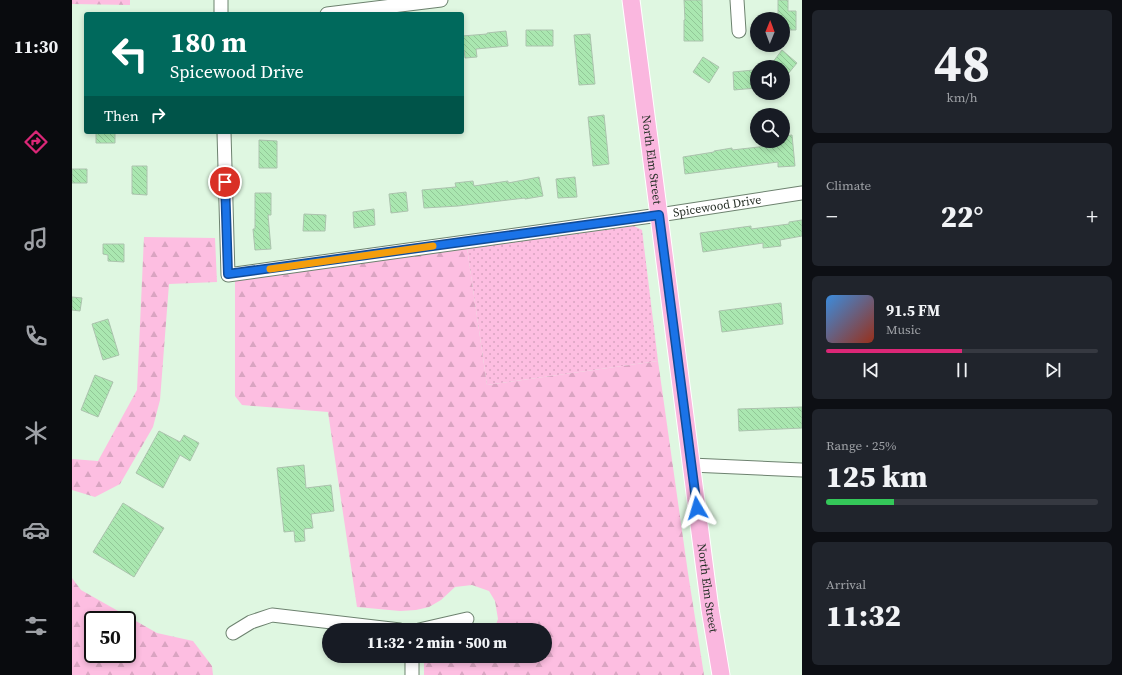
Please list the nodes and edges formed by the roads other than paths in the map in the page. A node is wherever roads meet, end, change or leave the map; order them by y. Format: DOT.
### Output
graph roads {
  1 [pos="220,0"];
  2 [pos="441,0"];
  3 [pos="631,0"];
  4 [pos="737,0"];
  5 [pos="221,12"];
  6 [pos="343,12"];
  7 [pos="739,31"];
  8 [pos="224,134"];
  9 [pos="802,193"];
  10 [pos="659,215"];
  11 [pos="691,465"];
  12 [pos="802,470"];
  13 [pos="467,619"];
  14 [pos="340,623"];
  15 [pos="450,623"];
  16 [pos="233,632"];
  17 [pos="412,663"];
  18 [pos="412,675"];
  19 [pos="721,675"];
  1 -- 5 [label="street"];
  2 -- 6 [label="street"];
  3 -- 10 [label="main road, North Elm Street"];
  4 -- 7 [label="street"];
  8 -- 10 [label="street, Spicewood Drive"];
  9 -- 10 [label="street, Spicewood Drive"];
  10 -- 11 [label="main road, North Elm Street"];
  11 -- 12 [label="street"];
  11 -- 19 [label="main road, North Elm Street"];
  13 -- 15 [label="street"];
  14 -- 16 [label="street"];
  17 -- 18 [label="street"];
}
